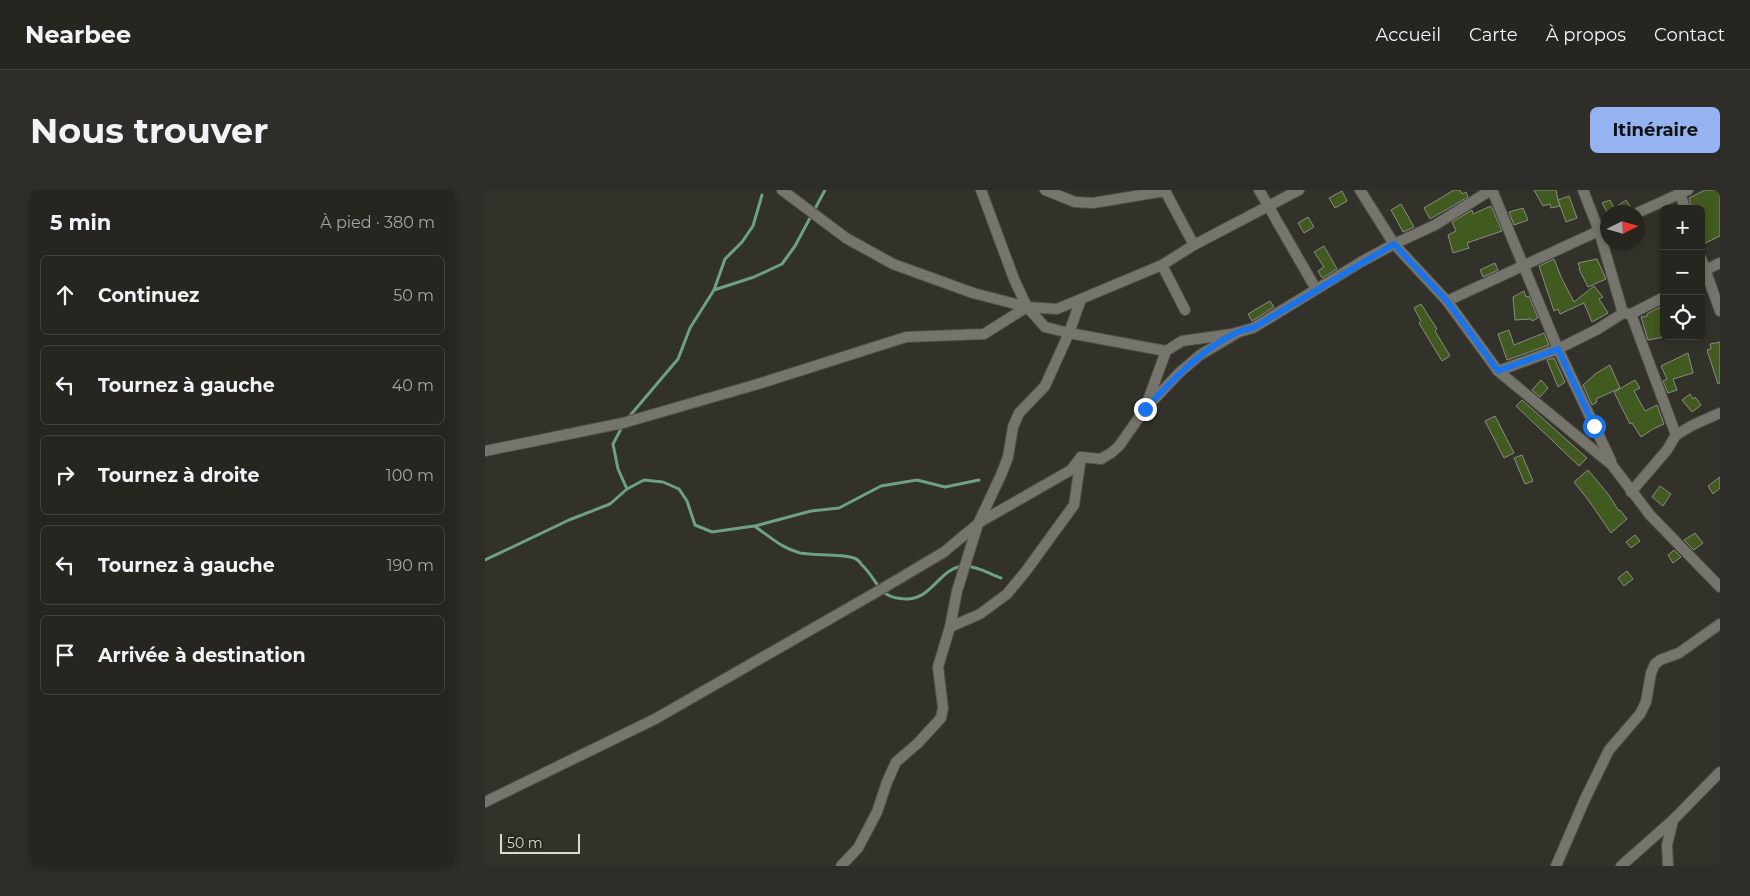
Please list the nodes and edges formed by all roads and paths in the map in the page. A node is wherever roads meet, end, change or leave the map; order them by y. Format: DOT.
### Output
graph roads {
  1 [pos="782,190"];
  2 [pos="981,190"];
  3 [pos="1045,190"];
  4 [pos="1166,190"];
  5 [pos="1259,190"];
  6 [pos="1299,190"];
  7 [pos="1360,190"];
  8 [pos="1491,190"];
  9 [pos="1583,190"];
  10 [pos="1682,191"];
  11 [pos="1684,205"];
  12 [pos="1267,206"];
  13 [pos="1645,209"];
  14 [pos="1600,223"];
  15 [pos="1600,230"];
  16 [pos="1394,244"];
  17 [pos="1194,245"];
  18 [pos="1609,250"];
  19 [pos="1720,262"];
  20 [pos="1162,265"];
  21 [pos="1524,267"];
  22 [pos="1705,269"];
  23 [pos="1705,275"];
  24 [pos="1316,289"];
  25 [pos="1660,298"];
  26 [pos="1081,299"];
  27 [pos="1447,301"];
  28 [pos="1027,307"];
  29 [pos="1185,310"];
  30 [pos="1720,311"];
  31 [pos="1627,314"];
  32 [pos="1069,333"];
  33 [pos="1237,333"];
  34 [pos="1558,349"];
  35 [pos="1166,351"];
  36 [pos="1498,371"];
  37 [pos="1145,409"];
  38 [pos="1720,413"];
  39 [pos="1676,436"];
  40 [pos="485,451"];
  41 [pos="1081,456"];
  42 [pos="1612,464"];
  43 [pos="1631,492"];
  44 [pos="977,524"];
  45 [pos="1720,587"];
  46 [pos="1720,624"];
  47 [pos="950,627"];
  48 [pos="1720,772"];
  49 [pos="485,802"];
  50 [pos="1673,820"];
  51 [pos="841,866"];
  52 [pos="1556,866"];
  53 [pos="1621,866"];
  54 [pos="1668,866"];
  1 -- 28 [label="street"];
  2 -- 28 [label="street"];
  3 -- 4 [label="street"];
  4 -- 17 [label="street"];
  5 -- 12 [label="street"];
  6 -- 12 [label="street"];
  7 -- 16 [label="street"];
  8 -- 16 [label="street"];
  8 -- 21 [label="street"];
  9 -- 14 [label="street"];
  10 -- 11 [label="street"];
  10 -- 13 [label="street"];
  12 -- 17 [label="street"];
  12 -- 24 [label="street"];
  15 -- 21 [label="street"];
  16 -- 24 [label="street"];
  16 -- 27 [label="street"];
  17 -- 20 [label="street"];
  18 -- 31 [label="street"];
  19 -- 22 [label="street"];
  20 -- 26 [label="street"];
  20 -- 29 [label="street"];
  21 -- 27 [label="street"];
  21 -- 34 [label="street"];
  23 -- 30 [label="street"];
  24 -- 33 [label="street"];
  25 -- 31 [label="street"];
  26 -- 28 [label="street"];
  26 -- 32 [label="street"];
  27 -- 36 [label="street"];
  28 -- 32 [label="street"];
  28 -- 40 [label="street"];
  31 -- 34 [label="street"];
  31 -- 39 [label="street"];
  32 -- 35 [label="street"];
  32 -- 44 [label="street"];
  33 -- 35 [label="street"];
  33 -- 37 [label="street"];
  34 -- 36 [label="street"];
  34 -- 42 [label="street"];
  35 -- 37 [label="street"];
  36 -- 42 [label="street"];
  37 -- 41 [label="street"];
  38 -- 39 [label="street"];
  39 -- 43 [label="street"];
  41 -- 44 [label="street"];
  41 -- 47 [label="street"];
  42 -- 43 [label="street"];
  43 -- 45 [label="street"];
  44 -- 47 [label="street"];
  44 -- 49 [label="street"];
  46 -- 52 [label="street"];
  47 -- 51 [label="street"];
  48 -- 50 [label="street"];
  50 -- 53 [label="street"];
  50 -- 54 [label="street"];
}
